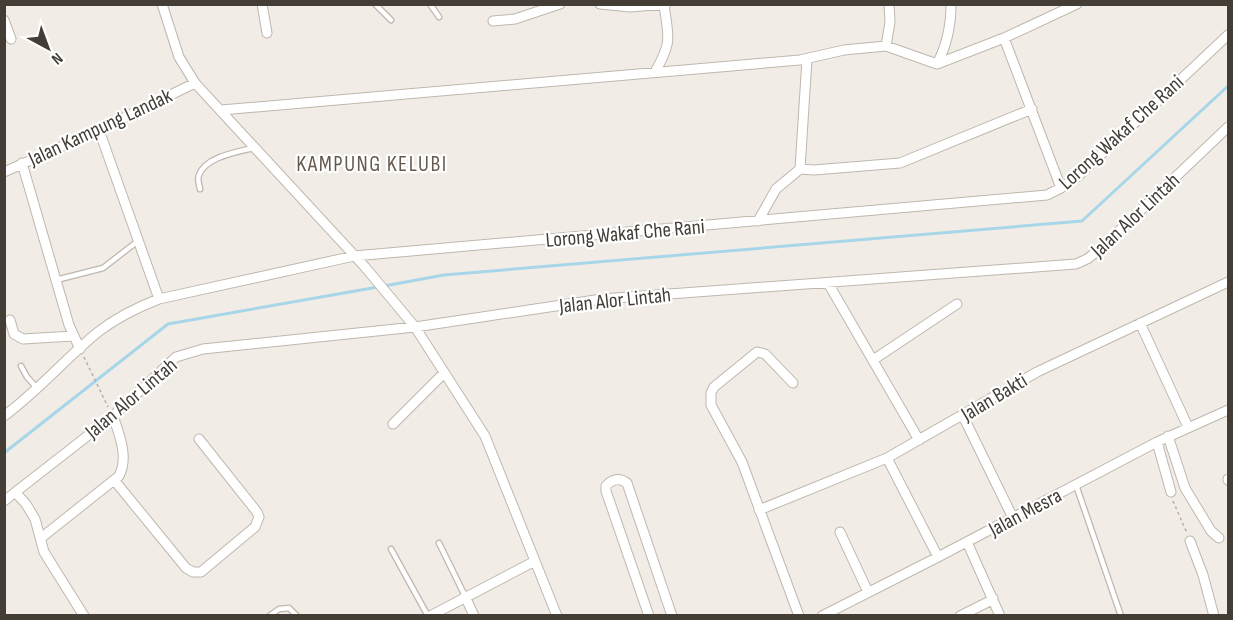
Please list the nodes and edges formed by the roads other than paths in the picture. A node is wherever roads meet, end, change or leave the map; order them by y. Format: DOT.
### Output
graph roads {
  1 [pos="162,4"];
  2 [pos="262,4"];
  3 [pos="375,4"];
  4 [pos="430,4"];
  5 [pos="560,4"];
  6 [pos="600,4"];
  7 [pos="889,4"];
  8 [pos="951,4"];
  9 [pos="1077,4"];
  10 [pos="665,5"];
  11 [pos="439,17"];
  12 [pos="4,20"];
  13 [pos="391,20"];
  14 [pos="493,21"];
  15 [pos="267,33"];
  16 [pos="1228,34"];
  17 [pos="1004,38"];
  18 [pos="11,39"];
  19 [pos="886,46"];
  20 [pos="807,59"];
  21 [pos="937,64"];
  22 [pos="655,72"];
  23 [pos="195,83"];
  24 [pos="1032,109"];
  25 [pos="221,110"];
  26 [pos="1228,127"];
  27 [pos="99,130"];
  28 [pos="256,147"];
  29 [pos="22,164"];
  30 [pos="800,169"];
  31 [pos="4,172"];
  32 [pos="1061,188"];
  33 [pos="200,189"];
  34 [pos="759,222"];
  35 [pos="138,241"];
  36 [pos="354,256"];
  37 [pos="56,280"];
  38 [pos="1228,282"];
  39 [pos="828,283"];
  40 [pos="159,298"];
  41 [pos="957,304"];
  42 [pos="10,320"];
  43 [pos="1140,323"];
  44 [pos="416,327"];
  45 [pos="73,336"];
  46 [pos="80,349"];
  47 [pos="873,360"];
  48 [pos="21,366"];
  49 [pos="444,373"];
  50 [pos="793,383"];
  51 [pos="38,389"];
  52 [pos="1228,410"];
  53 [pos="4,416"];
  54 [pos="112,416"];
  55 [pos="963,416"];
  56 [pos="393,424"];
  57 [pos="1188,426"];
  58 [pos="1168,436"];
  59 [pos="199,439"];
  60 [pos="920,440"];
  61 [pos="1156,442"];
  62 [pos="887,458"];
  63 [pos="114,480"];
  64 [pos="1076,485"];
  65 [pos="1171,492"];
  66 [pos="16,493"];
  67 [pos="4,501"];
  68 [pos="759,510"];
  69 [pos="1013,518"];
  70 [pos="840,532"];
  71 [pos="41,538"];
  72 [pos="1219,538"];
  73 [pos="1190,541"];
  74 [pos="968,542"];
  75 [pos="439,543"];
  76 [pos="391,549"];
  77 [pos="938,557"];
  78 [pos="535,561"];
  79 [pos="868,592"];
  80 [pos="465,596"];
  81 [pos="993,598"];
  82 [pos="84,615"];
  83 [pos="269,615"];
  84 [pos="297,615"];
  85 [pos="429,615"];
  86 [pos="474,615"];
  87 [pos="557,615"];
  88 [pos="649,615"];
  89 [pos="672,615"];
  90 [pos="799,615"];
  91 [pos="822,615"];
  92 [pos="960,615"];
  93 [pos="1000,615"];
  94 [pos="1121,615"];
  95 [pos="1214,615"];
  1 -- 23 [label="street"];
  2 -- 15 [label="street"];
  3 -- 13 [label="lane"];
  4 -- 11 [label="lane"];
  5 -- 14 [label="street"];
  6 -- 10 [label="street"];
  7 -- 19 [label="street"];
  8 -- 21 [label="street"];
  9 -- 17 [label="street"];
  10 -- 22 [label="street"];
  12 -- 18 [label="street"];
  16 -- 32 [label="street, Lorong Wakaf Che Rani"];
  17 -- 21 [label="street"];
  17 -- 24 [label="street"];
  19 -- 20 [label="street"];
  19 -- 21 [label="street"];
  20 -- 22 [label="street"];
  20 -- 30 [label="street"];
  22 -- 25 [label="street"];
  23 -- 25 [label="street"];
  23 -- 27 [label="street, Jalan Kampung Landak"];
  24 -- 30 [label="street"];
  24 -- 32 [label="street"];
  25 -- 28 [label="street"];
  26 -- 39 [label="street, Jalan Alor Lintah"];
  27 -- 29 [label="street, Jalan Kampung Landak"];
  27 -- 35 [label="street"];
  28 -- 33 [label="lane"];
  28 -- 36 [label="street"];
  29 -- 31 [label="street, Jalan Kampung Landak"];
  29 -- 37 [label="street"];
  30 -- 34 [label="street"];
  32 -- 34 [label="street, Lorong Wakaf Che Rani"];
  34 -- 36 [label="street, Lorong Wakaf Che Rani"];
  35 -- 37 [label="lane"];
  35 -- 40 [label="street"];
  36 -- 40 [label="street, Lorong Wakaf Che Rani"];
  36 -- 44 [label="street"];
  37 -- 45 [label="street"];
  38 -- 43 [label="street, Jalan Bakti"];
  39 -- 44 [label="street, Jalan Alor Lintah"];
  39 -- 47 [label="street"];
  40 -- 46 [label="street, Lorong Wakaf Che Rani"];
  41 -- 47 [label="street"];
  42 -- 45 [label="street"];
  43 -- 55 [label="street, Jalan Bakti"];
  43 -- 57 [label="street"];
  44 -- 49 [label="street"];
  44 -- 54 [label="street, Jalan Alor Lintah"];
  45 -- 46 [label="street"];
  46 -- 51 [label="street, Lorong Wakaf Che Rani"];
  47 -- 60 [label="street"];
  48 -- 51 [label="lane"];
  49 -- 56 [label="street"];
  49 -- 78 [label="street"];
  50 -- 68 [label="street"];
  51 -- 53 [label="street, Lorong Wakaf Che Rani"];
  52 -- 57 [label="street, Jalan Mesra"];
  54 -- 63 [label="street"];
  54 -- 66 [label="street, Jalan Alor Lintah"];
  55 -- 60 [label="street, Jalan Bakti"];
  55 -- 69 [label="street"];
  57 -- 58 [label="street, Jalan Mesra"];
  58 -- 61 [label="street, Jalan Mesra"];
  58 -- 72 [label="street"];
  59 -- 63 [label="street"];
  60 -- 62 [label="street, Jalan Bakti"];
  61 -- 64 [label="street, Jalan Mesra"];
  61 -- 65 [label="street"];
  62 -- 68 [label="street, Jalan Bakti"];
  62 -- 77 [label="street"];
  63 -- 71 [label="street"];
  64 -- 69 [label="street, Jalan Mesra"];
  64 -- 94 [label="lane"];
  66 -- 67 [label="street, Jalan Alor Lintah"];
  66 -- 71 [label="street"];
  68 -- 90 [label="street"];
  69 -- 74 [label="street, Jalan Mesra"];
  70 -- 79 [label="street"];
  71 -- 82 [label="street"];
  73 -- 95 [label="street"];
  74 -- 77 [label="street, Jalan Mesra"];
  74 -- 81 [label="street"];
  75 -- 80 [label="lane"];
  76 -- 85 [label="lane"];
  77 -- 79 [label="street, Jalan Mesra"];
  78 -- 80 [label="street"];
  78 -- 87 [label="street"];
  79 -- 91 [label="street, Jalan Mesra"];
  80 -- 85 [label="street"];
  80 -- 86 [label="street"];
  81 -- 92 [label="street"];
  81 -- 93 [label="street"];
  83 -- 84 [label="lane"];
  88 -- 89 [label="street"];
}
